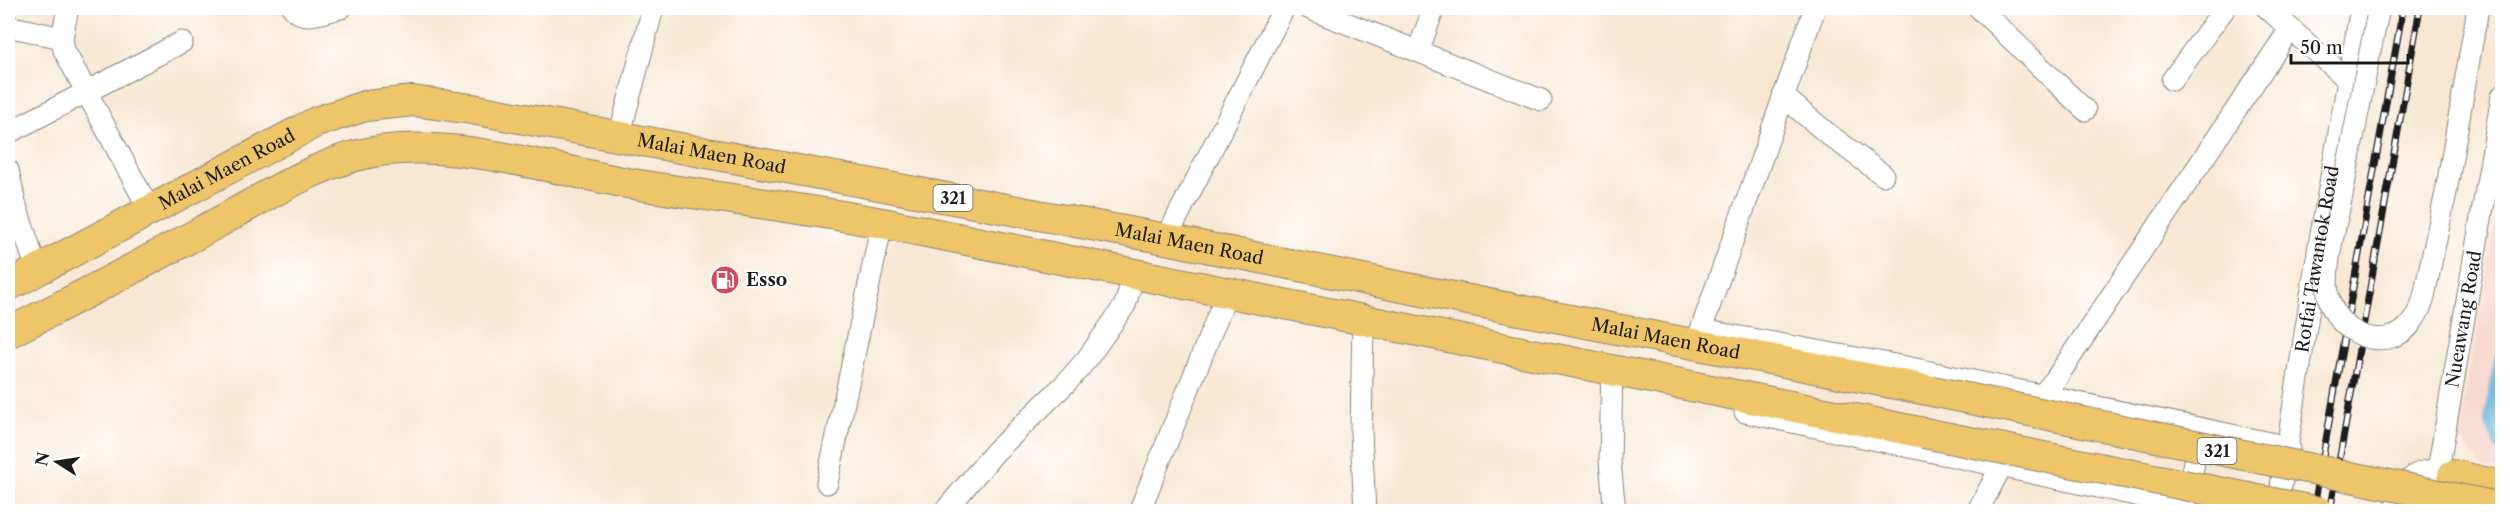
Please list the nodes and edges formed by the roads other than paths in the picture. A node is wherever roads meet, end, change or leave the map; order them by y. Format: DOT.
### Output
graph roads {
  1 [pos="68,8"];
  2 [pos="293,8"];
  3 [pos="341,8"];
  4 [pos="653,8"];
  5 [pos="1284,8"];
  6 [pos="1308,8"];
  7 [pos="1434,8"];
  8 [pos="1815,8"];
  9 [pos="1979,8"];
  10 [pos="2224,8"];
  11 [pos="2267,8"];
  12 [pos="2361,8"];
  13 [pos="2379,8"];
  14 [pos="2478,8"];
  15 [pos="8,26"];
  16 [pos="2290,29"];
  17 [pos="62,38"];
  18 [pos="182,42"];
  19 [pos="1418,51"];
  20 [pos="2347,79"];
  21 [pos="2172,80"];
  22 [pos="86,93"];
  23 [pos="1783,96"];
  24 [pos="2502,96"];
  25 [pos="1541,100"];
  26 [pos="2085,110"];
  27 [pos="8,133"];
  28 [pos="620,137"];
  29 [pos="8,170"];
  30 [pos="1883,175"];
  31 [pos="149,209"];
  32 [pos="882,223"];
  33 [pos="1166,239"];
  34 [pos="37,270"];
  35 [pos="1134,274"];
  36 [pos="8,286"];
  37 [pos="1227,292"];
  38 [pos="1363,319"];
  39 [pos="8,333"];
  40 [pos="1698,338"];
  41 [pos="1619,371"];
  42 [pos="2042,395"];
  43 [pos="2215,431"];
  44 [pos="2289,447"];
  45 [pos="2001,467"];
  46 [pos="2445,472"];
  47 [pos="827,483"];
  48 [pos="2502,486"];
  49 [pos="2396,505"];
  50 [pos="2183,508"];
  51 [pos="2502,508"];
  52 [pos="944,512"];
  53 [pos="1139,512"];
  54 [pos="1365,512"];
  55 [pos="1615,512"];
  56 [pos="1977,512"];
  57 [pos="2216,512"];
  58 [pos="2277,512"];
  59 [pos="2319,512"];
  60 [pos="2471,512"];
  1 -- 17 [label="street"];
  2 -- 3 [label="street"];
  4 -- 28 [label="street"];
  5 -- 33 [label="street"];
  6 -- 19 [label="street"];
  7 -- 19 [label="street"];
  8 -- 23 [label="street"];
  9 -- 26 [label="street"];
  10 -- 21 [label="street"];
  11 -- 16 [label="street"];
  12 -- 20 [label="street, Rotfai Tawantok Road"];
  13 -- 14 [label="street, bridge"];
  15 -- 17 [label="street"];
  16 -- 20 [label="street"];
  16 -- 42 [label="street"];
  17 -- 22 [label="street"];
  18 -- 22 [label="street"];
  19 -- 25 [label="street"];
  20 -- 44 [label="street, Rotfai Tawantok Road"];
  22 -- 27 [label="street"];
  22 -- 31 [label="street"];
  23 -- 30 [label="street"];
  23 -- 40 [label="street"];
  24 -- 46 [label="street, Nueawang Road"];
  28 -- 31 [label="highway, Malai Maen Road / 321"];
  28 -- 33 [label="highway, Malai Maen Road / 321"];
  29 -- 34 [label="street"];
  31 -- 34 [label="highway, Malai Maen Road / 321"];
  32 -- 35 [label="highway, 321"];
  32 -- 39 [label="highway, 321"];
  32 -- 47 [label="street"];
  33 -- 40 [label="highway, Malai Maen Road / 321"];
  34 -- 36 [label="highway, Malai Maen Road / 321"];
  35 -- 37 [label="highway, 321"];
  35 -- 52 [label="street"];
  37 -- 38 [label="highway, 321"];
  37 -- 53 [label="street"];
  38 -- 41 [label="highway, 321"];
  38 -- 54 [label="street"];
  40 -- 42 [label="street"];
  40 -- 51 [label="highway, Malai Maen Road / 321, bridge"];
  41 -- 45 [label="street"];
  41 -- 55 [label="street"];
  41 -- 59 [label="highway, 321, bridge"];
  42 -- 43 [label="street"];
  43 -- 44 [label="street"];
  43 -- 50 [label="street"];
  44 -- 58 [label="street, Rotfai Tawantok Road"];
  45 -- 50 [label="street"];
  45 -- 56 [label="street"];
  46 -- 48 [label="highway"];
  46 -- 49 [label="street"];
  46 -- 60 [label="street"];
  50 -- 57 [label="street"];
}
